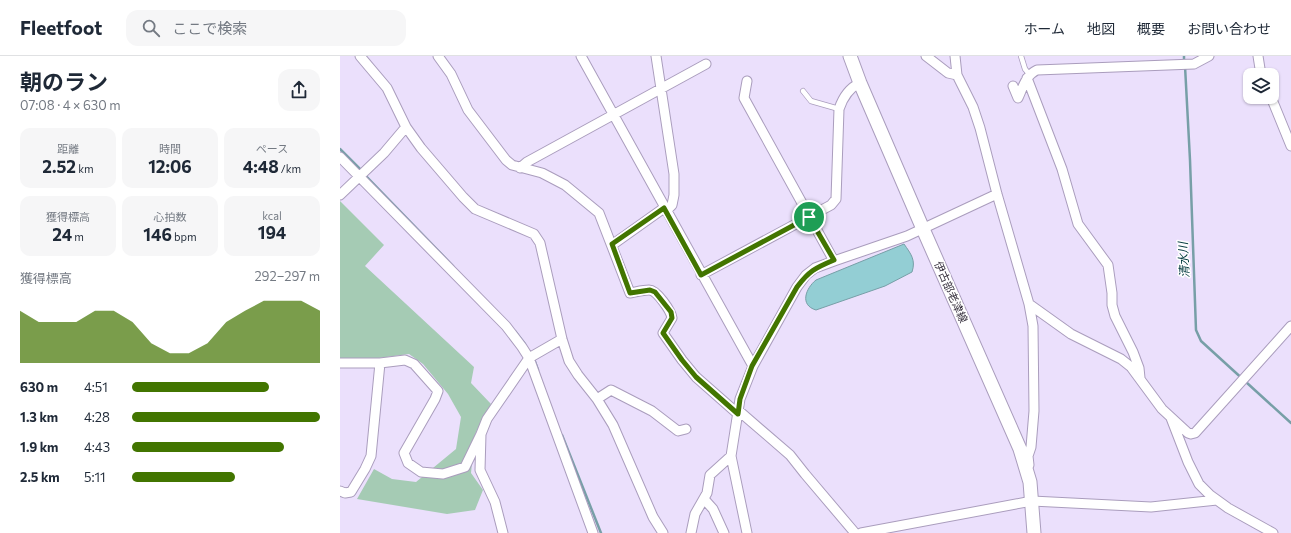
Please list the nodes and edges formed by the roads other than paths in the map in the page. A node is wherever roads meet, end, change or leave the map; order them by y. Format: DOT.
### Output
graph roads {
  1 [pos="360,56"];
  2 [pos="438,56"];
  3 [pos="581,56"];
  4 [pos="656,56"];
  5 [pos="850,56"];
  6 [pos="926,56"];
  7 [pos="955,56"];
  8 [pos="1021,56"];
  9 [pos="1208,56"];
  10 [pos="1258,56"];
  11 [pos="706,64"];
  12 [pos="1261,68"];
  13 [pos="956,75"];
  14 [pos="1029,77"];
  15 [pos="747,81"];
  16 [pos="860,83"];
  17 [pos="1013,86"];
  18 [pos="662,89"];
  19 [pos="803,92"];
  20 [pos="1274,104"];
  21 [pos="839,108"];
  22 [pos="613,115"];
  23 [pos="406,127"];
  24 [pos="1291,146"];
  25 [pos="340,157"];
  26 [pos="520,168"];
  27 [pos="359,176"];
  28 [pos="997,194"];
  29 [pos="340,195"];
  30 [pos="665,210"];
  31 [pos="809,217"];
  32 [pos="923,229"];
  33 [pos="612,244"];
  34 [pos="834,260"];
  35 [pos="701,275"];
  36 [pos="1029,304"];
  37 [pos="1291,326"];
  38 [pos="562,339"];
  39 [pos="528,358"];
  40 [pos="340,363"];
  41 [pos="380,363"];
  42 [pos="752,366"];
  43 [pos="1140,379"];
  44 [pos="597,399"];
  45 [pos="739,413"];
  46 [pos="1170,417"];
  47 [pos="686,429"];
  48 [pos="481,434"];
  49 [pos="731,456"];
  50 [pos="1030,482"];
  51 [pos="340,491"];
  52 [pos="704,499"];
  53 [pos="1217,500"];
  54 [pos="1032,501"];
  55 [pos="503,533"];
  56 [pos="593,533"];
  57 [pos="663,533"];
  58 [pos="691,533"];
  59 [pos="724,533"];
  60 [pos="747,533"];
  61 [pos="855,533"];
  62 [pos="861,533"];
  63 [pos="1034,533"];
  64 [pos="1273,533"];
  1 -- 23 [label="street"];
  2 -- 26 [label="street"];
  3 -- 22 [label="street"];
  4 -- 18 [label="street"];
  5 -- 16 [label="main road, 伊古部老津線"];
  6 -- 13 [label="street"];
  7 -- 13 [label="street"];
  8 -- 14 [label="lane"];
  9 -- 14 [label="street"];
  10 -- 12 [label="street"];
  11 -- 18 [label="street"];
  13 -- 28 [label="street"];
  14 -- 17 [label="street"];
  14 -- 43 [label="street"];
  15 -- 31 [label="street"];
  16 -- 21 [label="street"];
  16 -- 32 [label="main road, 伊古部老津線"];
  18 -- 22 [label="street"];
  18 -- 30 [label="street"];
  19 -- 21 [label="lane"];
  20 -- 24 [label="street"];
  21 -- 31 [label="street"];
  22 -- 26 [label="street"];
  22 -- 30 [label="street"];
  23 -- 27 [label="street"];
  23 -- 38 [label="street"];
  25 -- 27 [label="street"];
  26 -- 33 [label="street"];
  27 -- 29 [label="street"];
  27 -- 39 [label="street"];
  28 -- 32 [label="street"];
  28 -- 36 [label="street"];
  30 -- 33 [label="street"];
  30 -- 35 [label="street"];
  31 -- 34 [label="street"];
  31 -- 35 [label="street"];
  32 -- 34 [label="street"];
  32 -- 50 [label="main road, 伊古部老津線"];
  33 -- 45 [label="street"];
  34 -- 42 [label="street"];
  35 -- 42 [label="street"];
  36 -- 43 [label="street"];
  36 -- 50 [label="street"];
  37 -- 46 [label="street"];
  38 -- 39 [label="street"];
  38 -- 44 [label="street"];
  39 -- 48 [label="street"];
  39 -- 56 [label="street"];
  40 -- 41 [label="street"];
  41 -- 48 [label="street"];
  41 -- 51 [label="street"];
  42 -- 45 [label="street"];
  43 -- 46 [label="street"];
  44 -- 47 [label="street"];
  44 -- 57 [label="street"];
  45 -- 49 [label="street"];
  45 -- 61 [label="street"];
  46 -- 53 [label="street"];
  48 -- 55 [label="street"];
  49 -- 52 [label="street"];
  49 -- 60 [label="street"];
  50 -- 54 [label="main road, 伊古部老津線"];
  52 -- 58 [label="street"];
  52 -- 59 [label="street"];
  53 -- 54 [label="street"];
  53 -- 64 [label="street"];
  54 -- 62 [label="street"];
  54 -- 63 [label="main road, 伊古部老津線"];
}
